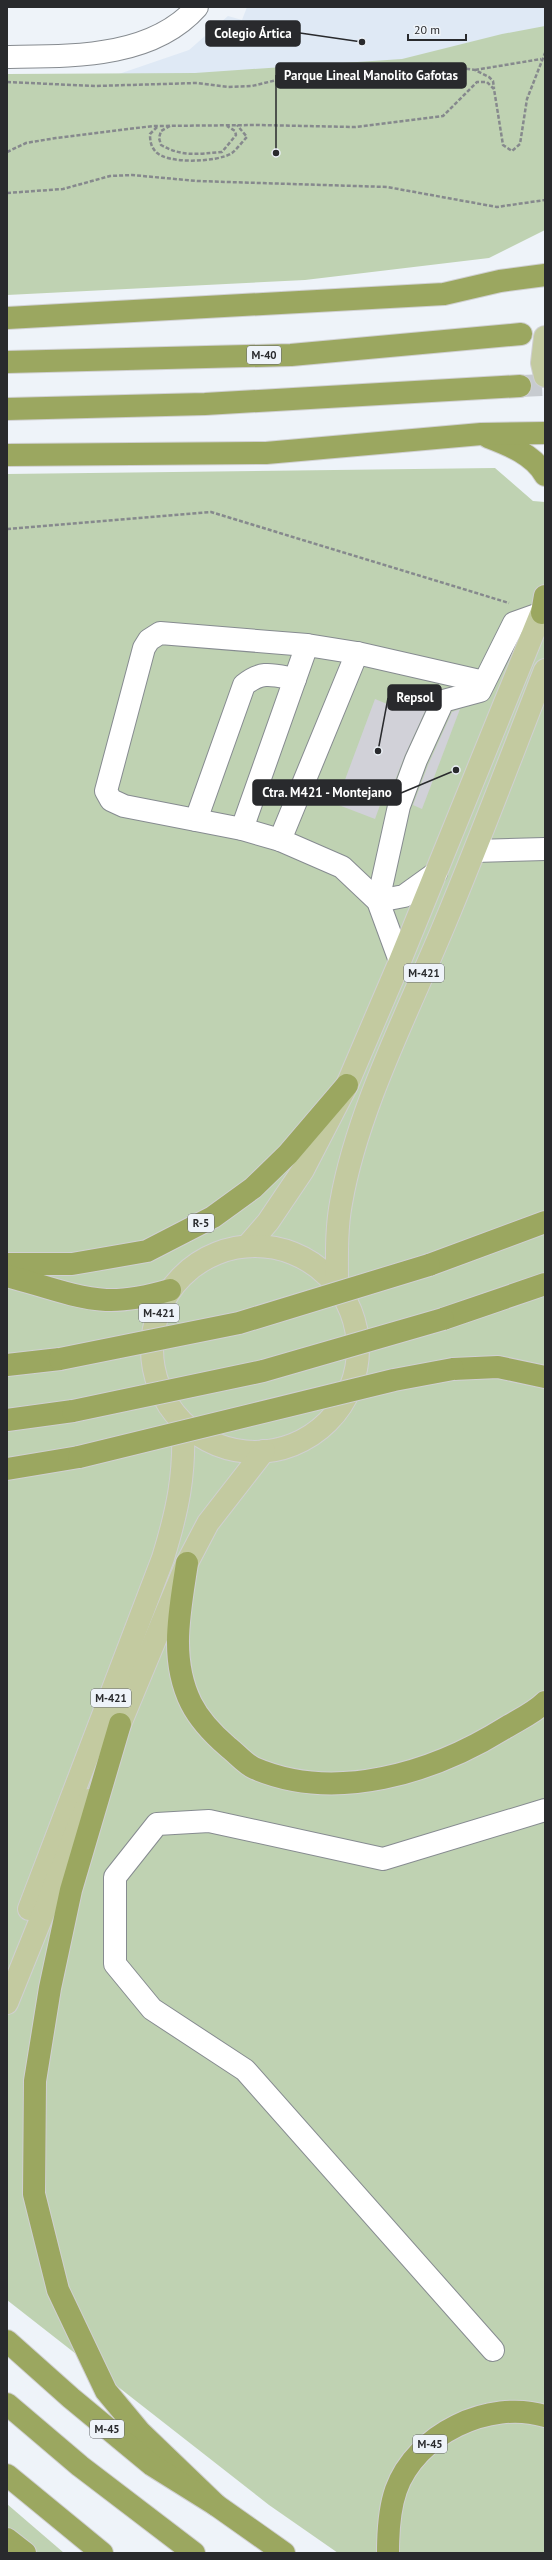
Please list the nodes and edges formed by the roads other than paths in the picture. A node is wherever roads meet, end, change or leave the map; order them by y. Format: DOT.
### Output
graph roads {
  1 [pos="197,7"];
  2 [pos="7,57"];
  3 [pos="545,262"];
  4 [pos="545,275"];
  5 [pos="500,281"];
  6 [pos="7,318"];
  7 [pos="520,334"];
  8 [pos="545,336"];
  9 [pos="7,362"];
  10 [pos="545,376"];
  11 [pos="520,386"];
  12 [pos="7,409"];
  13 [pos="545,433"];
  14 [pos="481,434"];
  15 [pos="7,455"];
  16 [pos="545,475"];
  17 [pos="544,604"];
  18 [pos="307,645"];
  19 [pos="357,653"];
  20 [pos="545,670"];
  21 [pos="295,679"];
  22 [pos="484,682"];
  23 [pos="196,820"];
  24 [pos="242,829"];
  25 [pos="280,840"];
  26 [pos="545,849"];
  27 [pos="475,851"];
  28 [pos="436,873"];
  29 [pos="378,901"];
  30 [pos="400,961"];
  31 [pos="347,1085"];
  32 [pos="545,1222"];
  33 [pos="248,1245"];
  34 [pos="7,1264"];
  35 [pos="7,1276"];
  36 [pos="545,1284"];
  37 [pos="337,1285"];
  38 [pos="170,1290"];
  39 [pos="7,1365"];
  40 [pos="545,1377"];
  41 [pos="7,1420"];
  42 [pos="183,1424"];
  43 [pos="264,1451"];
  44 [pos="7,1469"];
  45 [pos="187,1563"];
  46 [pos="545,1702"];
  47 [pos="120,1724"];
  48 [pos="545,1810"];
  49 [pos="7,1965"];
  50 [pos="7,2003"];
  51 [pos="7,2341"];
  52 [pos="493,2350"];
  53 [pos="7,2404"];
  54 [pos="545,2416"];
  55 [pos="7,2475"];
  56 [pos="216,2505"];
  57 [pos="7,2539"];
  58 [pos="25,2553"];
  59 [pos="102,2553"];
  60 [pos="194,2553"];
  61 [pos="284,2553"];
  62 [pos="388,2553"];
  1 -- 2 [label="street"];
  3 -- 5 [label="highway"];
  4 -- 5 [label="highway"];
  5 -- 6 [label="highway"];
  7 -- 9 [label="highway, M-40"];
  8 -- 10 [label="main road"];
  11 -- 12 [label="highway"];
  13 -- 14 [label="highway"];
  14 -- 15 [label="highway"];
  14 -- 16 [label="highway"];
  17 -- 22 [label="street"];
  17 -- 28 [label="main road, M-421"];
  18 -- 19 [label="street"];
  18 -- 21 [label="street"];
  18 -- 23 [label="street"];
  19 -- 22 [label="street"];
  19 -- 25 [label="street"];
  20 -- 27 [label="main road, M-421"];
  21 -- 23 [label="street"];
  21 -- 24 [label="street"];
  22 -- 29 [label="street"];
  23 -- 24 [label="street"];
  24 -- 25 [label="street"];
  25 -- 29 [label="street"];
  26 -- 27 [label="street"];
  27 -- 37 [label="main road, M-421"];
  28 -- 29 [label="street"];
  28 -- 30 [label="main road, M-421"];
  29 -- 30 [label="street"];
  30 -- 31 [label="main road, M-421"];
  31 -- 33 [label="main road, M-421"];
  31 -- 34 [label="highway, R-5"];
  32 -- 39 [label="highway, bridge"];
  33 -- 37 [label="main road, M-421"];
  33 -- 38 [label="main road, M-421"];
  35 -- 38 [label="highway"];
  36 -- 41 [label="highway, bridge"];
  37 -- 43 [label="main road, M-421"];
  38 -- 42 [label="main road, M-421"];
  40 -- 44 [label="highway, bridge"];
  42 -- 43 [label="main road, M-421"];
  42 -- 49 [label="main road, M-421"];
  43 -- 45 [label="main road, M-421"];
  45 -- 46 [label="highway"];
  45 -- 47 [label="main road, M-421"];
  47 -- 50 [label="main road, M-421"];
  47 -- 56 [label="highway"];
  48 -- 52 [label="street"];
  51 -- 56 [label="highway, M-45"];
  53 -- 60 [label="highway"];
  54 -- 62 [label="highway, M-45"];
  55 -- 59 [label="highway"];
  56 -- 61 [label="highway, M-45"];
  57 -- 58 [label="highway"];
}
